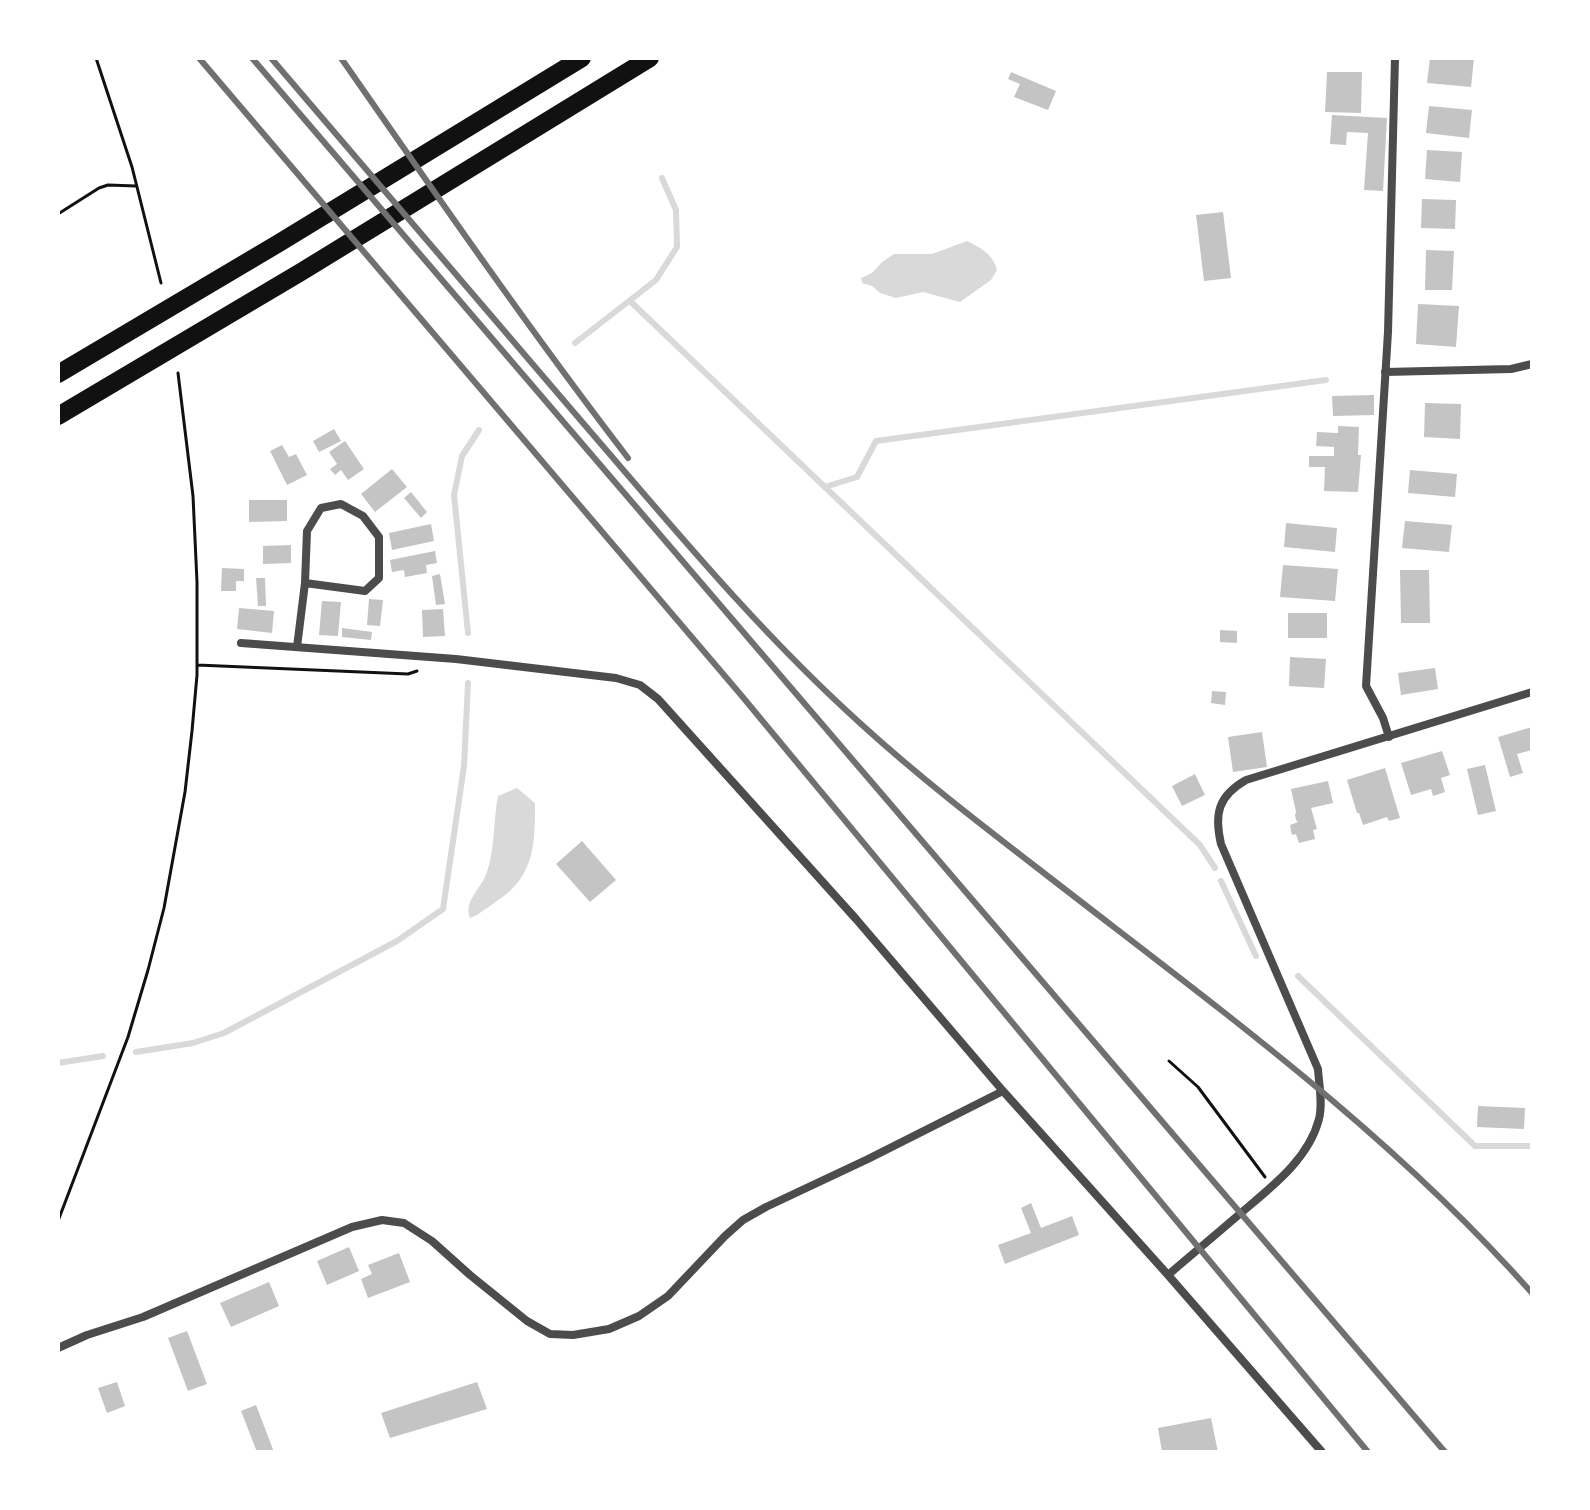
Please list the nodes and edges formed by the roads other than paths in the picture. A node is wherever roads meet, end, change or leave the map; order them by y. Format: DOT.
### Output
graph roads {
  1 [pos="582,58"];
  2 [pos="650,58"];
  3 [pos="1395,58"];
  4 [pos="1532,364"];
  5 [pos="1385,372"];
  6 [pos="58,374"];
  7 [pos="58,416"];
  8 [pos="305,583"];
  9 [pos="241,643"];
  10 [pos="297,647"];
  11 [pos="1532,692"];
  12 [pos="1389,737"];
  13 [pos="1003,1091"];
  14 [pos="1168,1275"];
  15 [pos="58,1348"];
  16 [pos="1322,1452"];
  1 -- 6 [label="highway"];
  2 -- 7 [label="highway"];
  3 -- 5 [label="street"];
  4 -- 5 [label="street"];
  5 -- 12 [label="street"];
  8 -- 8 [label="street"];
  8 -- 10 [label="street"];
  9 -- 10 [label="street"];
  10 -- 13 [label="street"];
  11 -- 12 [label="street"];
  12 -- 14 [label="street"];
  13 -- 14 [label="street"];
  13 -- 15 [label="street"];
  14 -- 16 [label="street"];
}
